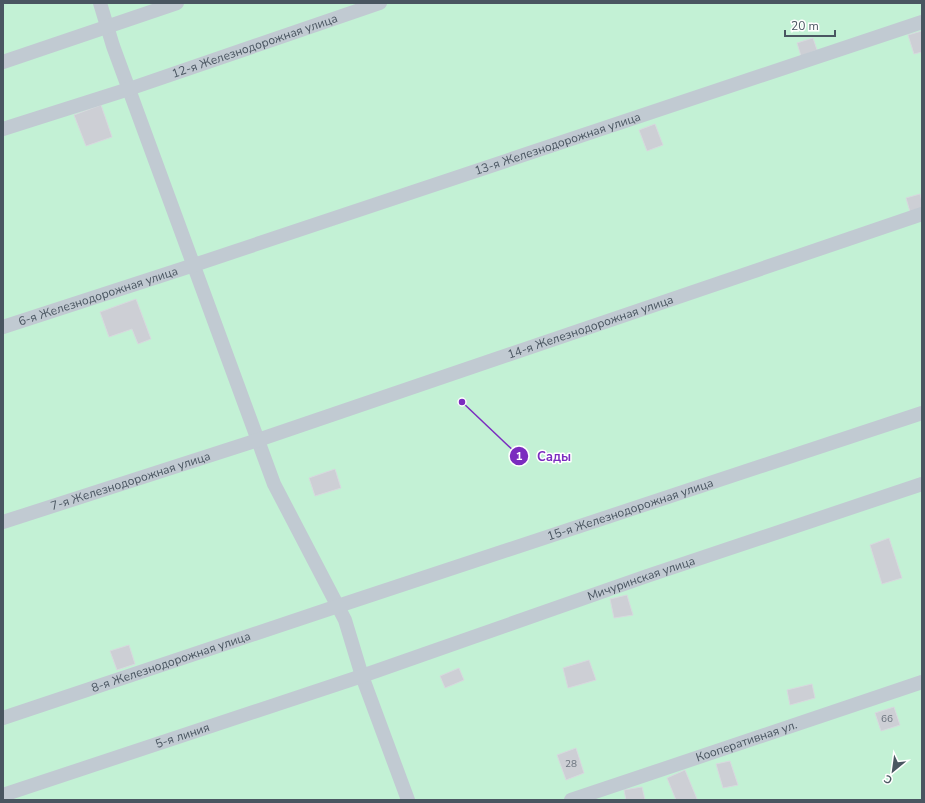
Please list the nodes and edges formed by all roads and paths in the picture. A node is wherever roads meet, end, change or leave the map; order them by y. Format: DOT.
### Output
graph roads {
  1 [pos="100,3"];
  2 [pos="177,3"];
  3 [pos="380,3"];
  4 [pos="922,22"];
  5 [pos="108,27"];
  6 [pos="3,62"];
  7 [pos="129,89"];
  8 [pos="3,129"];
  9 [pos="922,214"];
  10 [pos="194,265"];
  11 [pos="3,327"];
  12 [pos="922,413"];
  13 [pos="258,440"];
  14 [pos="922,484"];
  15 [pos="3,522"];
  16 [pos="338,606"];
  17 [pos="362,676"];
  18 [pos="922,682"];
  19 [pos="3,718"];
  20 [pos="3,795"];
  21 [pos="408,800"];
  22 [pos="571,800"];
  1 -- 5 [label="street"];
  2 -- 5 [label="street"];
  3 -- 7 [label="street, 12-я Железнодорожная улица"];
  4 -- 10 [label="street, 13-я Железнодорожная улица"];
  5 -- 6 [label="street"];
  5 -- 7 [label="street"];
  7 -- 8 [label="street, 12-я Железнодорожная улица"];
  7 -- 10 [label="street"];
  9 -- 13 [label="street, 14-я Железнодорожная улица"];
  10 -- 11 [label="street, 6-я Железнодорожная улица"];
  10 -- 13 [label="street"];
  12 -- 16 [label="street, 15-я Железнодорожная улица"];
  13 -- 15 [label="street, 7-я Железнодорожная улица"];
  13 -- 16 [label="street"];
  14 -- 17 [label="street, Мичуринская улица"];
  16 -- 17 [label="street"];
  16 -- 19 [label="street, 8-я Железнодорожная улица"];
  17 -- 20 [label="street, 5-я линия"];
  17 -- 21 [label="street"];
  18 -- 22 [label="street, Кооперативная ул."];
}
